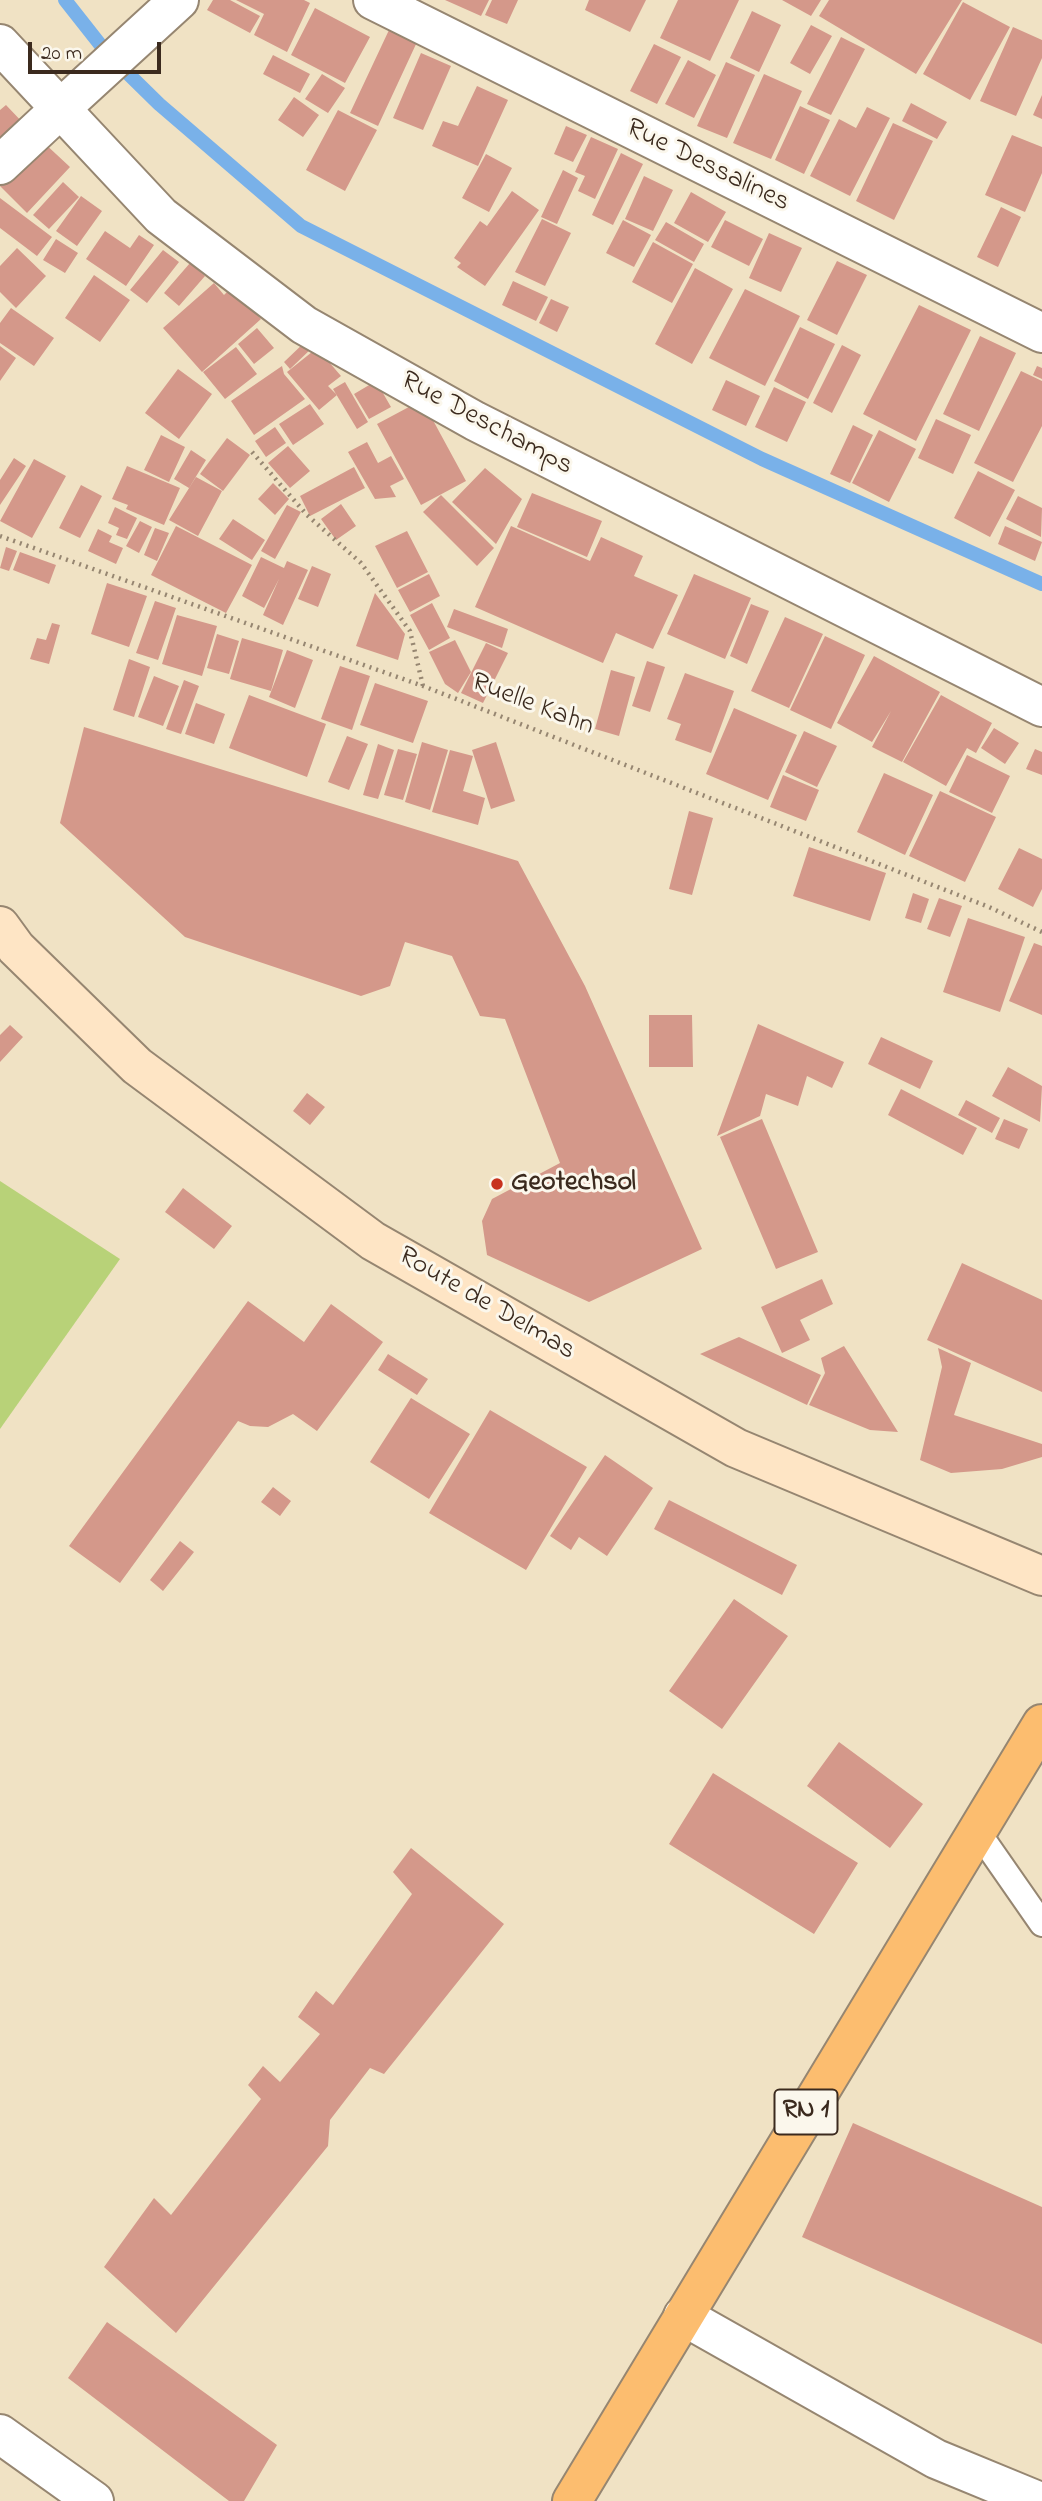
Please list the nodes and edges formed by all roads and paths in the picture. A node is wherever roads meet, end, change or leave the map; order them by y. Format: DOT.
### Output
graph roads {
  1 [pos="373,0"];
  2 [pos="171,6"];
  3 [pos="0,44"];
  4 [pos="60,109"];
  5 [pos="0,165"];
  6 [pos="1042,333"];
  7 [pos="252,452"];
  8 [pos="0,536"];
  9 [pos="423,686"];
  10 [pos="1042,707"];
  11 [pos="0,926"];
  12 [pos="1042,932"];
  13 [pos="1042,1576"];
  14 [pos="1042,1724"];
  15 [pos="1042,1772"];
  16 [pos="1000,1797"];
  17 [pos="978,1832"];
  18 [pos="1042,1924"];
  19 [pos="683,2316"];
  20 [pos="0,2434"];
  21 [pos="94,2501"];
  22 [pos="572,2501"];
  23 [pos="1038,2501"];
  1 -- 6 [label="street, Rue Dessalines"];
  2 -- 4 [label="street"];
  3 -- 4 [label="street, Rue Deschamps"];
  4 -- 5 [label="street"];
  4 -- 10 [label="street, Rue Deschamps"];
  7 -- 9 [label="path"];
  8 -- 9 [label="path, Ruelle Kahn"];
  9 -- 12 [label="path, Ruelle Kahn"];
  11 -- 13 [label="main road, Route de Delmas"];
  14 -- 16 [label="main road, RN 1"];
  15 -- 16 [label="main road"];
  16 -- 17 [label="main road, RN 1"];
  17 -- 18 [label="lane"];
  17 -- 19 [label="main road, RN 1"];
  19 -- 22 [label="main road, RN 1"];
  19 -- 23 [label="street"];
  20 -- 21 [label="street"];
}
